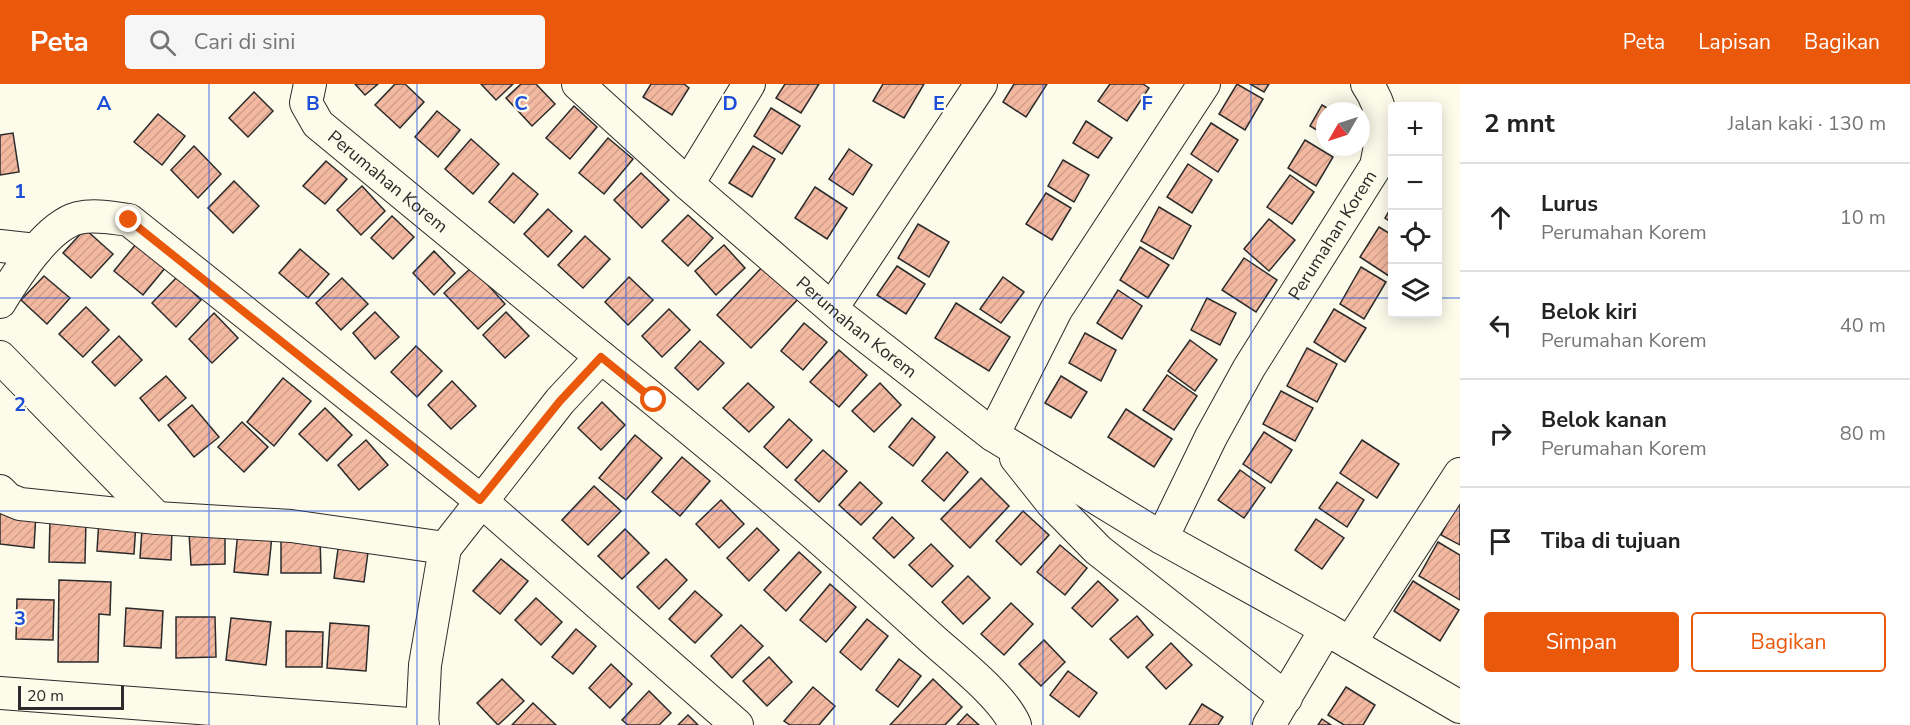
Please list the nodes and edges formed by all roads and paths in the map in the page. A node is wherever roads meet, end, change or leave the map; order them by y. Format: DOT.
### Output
graph roads {
  1 [pos="310,84"];
  2 [pos="578,84"];
  3 [pos="749,84"];
  4 [pos="981,84"];
  5 [pos="1204,84"];
  6 [pos="1366,84"];
  7 [pos="688,184"];
  8 [pos="0,246"];
  9 [pos="36,250"];
  10 [pos="0,302"];
  11 [pos="832,308"];
  12 [pos="0,357"];
  13 [pos="601,357"];
  14 [pos="998,439"];
  15 [pos="1460,474"];
  16 [pos="0,491"];
  17 [pos="480,500"];
  18 [pos="158,518"];
  19 [pos="1162,538"];
  20 [pos="445,548"];
  21 [pos="1338,636"];
  22 [pos="0,693"];
  23 [pos="1286,698"];
  24 [pos="1460,707"];
  25 [pos="366,722"];
  26 [pos="423,725"];
  27 [pos="736,725"];
  28 [pos="1016,725"];
  29 [pos="1269,725"];
  1 -- 13 [label="street, Perumahan Korem"];
  2 -- 7 [label="street, Perumahan Korem"];
  3 -- 7 [label="street"];
  4 -- 11 [label="street"];
  5 -- 14 [label="street"];
  6 -- 19 [label="street, Perumahan Korem"];
  7 -- 11 [label="street, Perumahan Korem"];
  8 -- 9 [label="street"];
  9 -- 10 [label="street"];
  9 -- 17 [label="street"];
  11 -- 14 [label="street, Perumahan Korem"];
  12 -- 18 [label="street"];
  13 -- 17 [label="street"];
  13 -- 28 [label="street, Perumahan Korem"];
  14 -- 19 [label="street, Perumahan Korem"];
  14 -- 23 [label="street"];
  15 -- 21 [label="street"];
  16 -- 18 [label="street"];
  17 -- 20 [label="street"];
  17 -- 27 [label="street"];
  18 -- 20 [label="street"];
  19 -- 21 [label="street, Perumahan Korem"];
  20 -- 26 [label="street"];
  21 -- 23 [label="street"];
  21 -- 24 [label="street, Perumahan Korem"];
  22 -- 25 [label="street"];
  23 -- 29 [label="street"];
  25 -- 26 [label="street"];
}
